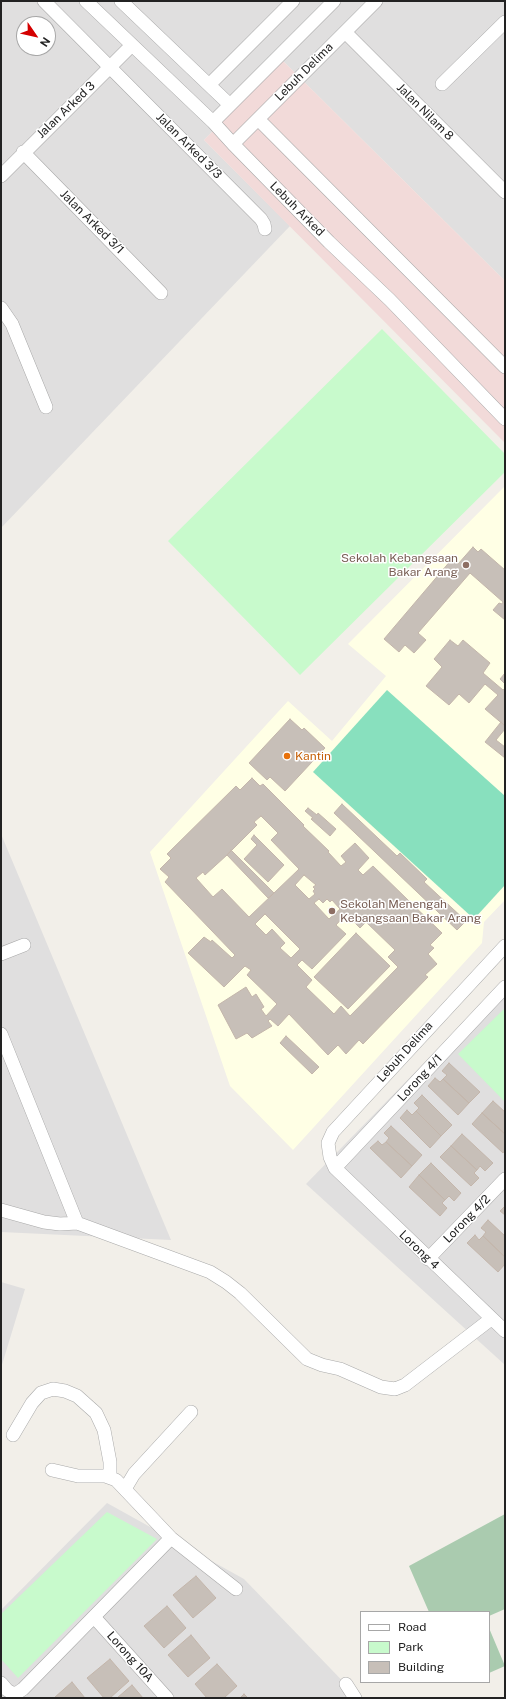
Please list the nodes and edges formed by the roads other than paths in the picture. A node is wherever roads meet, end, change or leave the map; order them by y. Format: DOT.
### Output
graph roads {
  1 [pos="44,1"];
  2 [pos="86,1"];
  3 [pos="121,1"];
  4 [pos="293,1"];
  5 [pos="334,1"];
  6 [pos="376,1"];
  7 [pos="505,22"];
  8 [pos="345,32"];
  9 [pos="132,45"];
  10 [pos="111,66"];
  11 [pos="442,84"];
  12 [pos="209,85"];
  13 [pos="229,104"];
  14 [pos="258,119"];
  15 [pos="213,122"];
  16 [pos="233,144"];
  17 [pos="23,152"];
  18 [pos="1,176"];
  19 [pos="503,186"];
  20 [pos="264,228"];
  21 [pos="161,293"];
  22 [pos="1,308"];
  23 [pos="505,367"];
  24 [pos="46,407"];
  25 [pos="505,419"];
  26 [pos="24,945"];
  27 [pos="505,946"];
  28 [pos="1,954"];
  29 [pos="505,987"];
  30 [pos="1,1034"];
  31 [pos="335,1168"];
  32 [pos="505,1179"];
  33 [pos="1,1210"];
  34 [pos="77,1223"];
  35 [pos="428,1259"];
  36 [pos="491,1319"];
  37 [pos="505,1331"];
  38 [pos="192,1412"];
  39 [pos="13,1435"];
  40 [pos="52,1470"];
  41 [pos="110,1477"];
  42 [pos="125,1489"];
  43 [pos="171,1538"];
  44 [pos="236,1589"];
  45 [pos="94,1617"];
  46 [pos="1,1683"];
  47 [pos="346,1684"];
  48 [pos="167,1698"];
  49 [pos="355,1698"];
  1 -- 10 [label="street, Jalan Arked 3/3"];
  2 -- 9 [label="street, Lebuh Arked"];
  3 -- 12 [label="street"];
  4 -- 12 [label="street"];
  5 -- 13 [label="street"];
  6 -- 8 [label="street, Lebuh Delima"];
  7 -- 11 [label="street"];
  8 -- 14 [label="street, Lebuh Delima"];
  8 -- 19 [label="street, Jalan Nilam 8"];
  9 -- 10 [label="street, Jalan Arked 3"];
  9 -- 15 [label="street, Lebuh Arked"];
  10 -- 17 [label="street, Jalan Arked 3"];
  10 -- 20 [label="street, Jalan Arked 3/3"];
  12 -- 13 [label="street"];
  13 -- 15 [label="street"];
  14 -- 16 [label="street, Lebuh Delima"];
  14 -- 23 [label="street"];
  15 -- 16 [label="street, Lebuh Arked"];
  16 -- 25 [label="street, Lebuh Arked"];
  17 -- 18 [label="street, Jalan Arked 3"];
  17 -- 21 [label="street, Jalan Arked 3/1"];
  22 -- 24 [label="street"];
  26 -- 28 [label="street"];
  27 -- 31 [label="street, Lebuh Delima"];
  29 -- 31 [label="street, Lorong 4/1"];
  30 -- 34 [label="street"];
  31 -- 35 [label="street, Lorong 4"];
  32 -- 35 [label="street, Lorong 4/2"];
  33 -- 34 [label="street"];
  34 -- 36 [label="street"];
  35 -- 36 [label="street, Lorong 4"];
  36 -- 37 [label="street, Lorong 4"];
  38 -- 42 [label="street"];
  39 -- 41 [label="street"];
  40 -- 41 [label="street"];
  41 -- 42 [label="street"];
  42 -- 43 [label="street"];
  43 -- 44 [label="street"];
  43 -- 45 [label="street"];
  45 -- 46 [label="street"];
  45 -- 48 [label="street, Lorong 10A"];
  47 -- 49 [label="street"];
}
